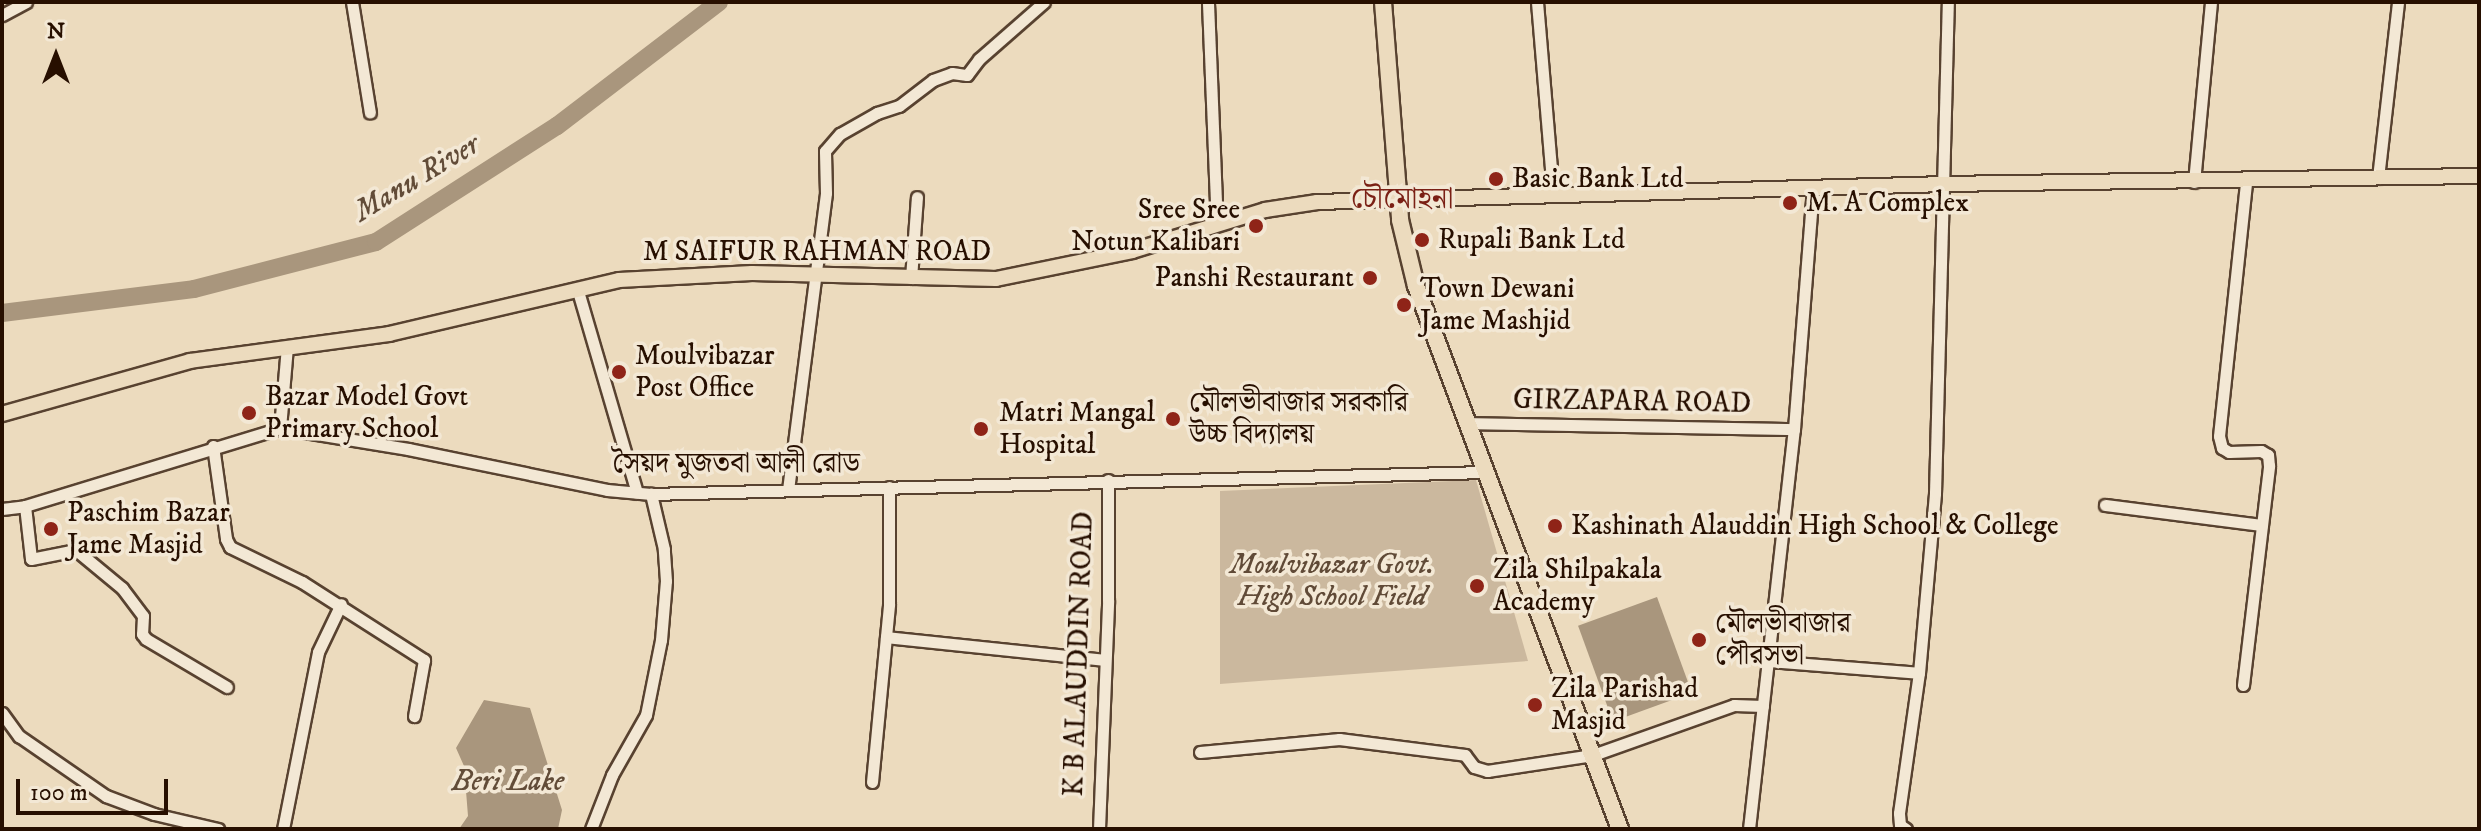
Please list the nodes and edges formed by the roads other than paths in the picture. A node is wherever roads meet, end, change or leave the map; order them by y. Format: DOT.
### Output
graph roads {
  1 [pos="26,2"];
  2 [pos="352,2"];
  3 [pos="1044,2"];
  4 [pos="1383,2"];
  5 [pos="1537,2"];
  6 [pos="1948,2"];
  7 [pos="2211,2"];
  8 [pos="2398,2"];
  9 [pos="1208,3"];
  10 [pos="2,15"];
  11 [pos="370,113"];
  12 [pos="2479,176"];
  13 [pos="2378,178"];
  14 [pos="2194,182"];
  15 [pos="2246,182"];
  16 [pos="1944,184"];
  17 [pos="1813,188"];
  18 [pos="1553,193"];
  19 [pos="917,197"];
  20 [pos="1399,198"];
  21 [pos="1217,225"];
  22 [pos="814,274"];
  23 [pos="911,278"];
  24 [pos="578,291"];
  25 [pos="287,347"];
  26 [pos="2,414"];
  27 [pos="1468,423"];
  28 [pos="280,428"];
  29 [pos="1794,429"];
  30 [pos="213,446"];
  31 [pos="1487,472"];
  32 [pos="1108,480"];
  33 [pos="889,487"];
  34 [pos="788,490"];
  35 [pos="637,493"];
  36 [pos="651,494"];
  37 [pos="2105,505"];
  38 [pos="25,506"];
  39 [pos="2,509"];
  40 [pos="2262,525"];
  41 [pos="341,604"];
  42 [pos="886,637"];
  43 [pos="1105,660"];
  44 [pos="1768,661"];
  45 [pos="1919,673"];
  46 [pos="2243,685"];
  47 [pos="227,687"];
  48 [pos="1763,706"];
  49 [pos="2,713"];
  50 [pos="414,716"];
  51 [pos="1200,752"];
  52 [pos="1593,755"];
  53 [pos="872,782"];
  54 [pos="218,829"];
  55 [pos="283,829"];
  56 [pos="591,829"];
  57 [pos="1099,829"];
  58 [pos="1620,829"];
  59 [pos="1749,829"];
  60 [pos="1906,829"];
  1 -- 10 [label="street"];
  2 -- 11 [label="street"];
  3 -- 22 [label="street"];
  4 -- 20 [label="highway"];
  5 -- 18 [label="street"];
  6 -- 16 [label="street"];
  7 -- 14 [label="street"];
  8 -- 13 [label="street"];
  9 -- 21 [label="street"];
  12 -- 13 [label="main road, M SAIFUR RAHMAN ROAD"];
  13 -- 15 [label="main road, M SAIFUR RAHMAN ROAD"];
  14 -- 15 [label="main road, M SAIFUR RAHMAN ROAD"];
  14 -- 16 [label="main road, M SAIFUR RAHMAN ROAD"];
  15 -- 40 [label="street"];
  16 -- 17 [label="main road, M SAIFUR RAHMAN ROAD"];
  16 -- 45 [label="street"];
  17 -- 18 [label="main road, M SAIFUR RAHMAN ROAD"];
  17 -- 29 [label="street"];
  18 -- 20 [label="main road, M SAIFUR RAHMAN ROAD"];
  19 -- 23 [label="street"];
  20 -- 21 [label="main road, M SAIFUR RAHMAN ROAD"];
  20 -- 27 [label="highway"];
  21 -- 23 [label="main road, M SAIFUR RAHMAN ROAD"];
  22 -- 23 [label="main road, M SAIFUR RAHMAN ROAD"];
  22 -- 24 [label="main road, M SAIFUR RAHMAN ROAD"];
  22 -- 34 [label="street"];
  24 -- 25 [label="main road, M SAIFUR RAHMAN ROAD"];
  24 -- 35 [label="street"];
  25 -- 26 [label="main road, M SAIFUR RAHMAN ROAD"];
  25 -- 28 [label="street"];
  27 -- 29 [label="street, GIRZAPARA ROAD"];
  27 -- 31 [label="highway"];
  28 -- 30 [label="street, সৈয়দ মুজতবা আলী রোড"];
  28 -- 35 [label="street, সৈয়দ মুজতবা আলী রোড"];
  29 -- 44 [label="street"];
  30 -- 38 [label="street, সৈয়দ মুজতবা আলী রোড"];
  30 -- 41 [label="street"];
  31 -- 32 [label="street, সৈয়দ মুজতবা আলী রোড"];
  31 -- 52 [label="highway"];
  32 -- 33 [label="street, সৈয়দ মুজতবা আলী রোড"];
  32 -- 43 [label="street, K B ALAUDDIN ROAD"];
  33 -- 34 [label="street, সৈয়দ মুজতবা আলী রোড"];
  33 -- 42 [label="street"];
  34 -- 36 [label="street, সৈয়দ মুজতবা আলী রোড"];
  35 -- 36 [label="street, সৈয়দ মুজতবা আলী রোড"];
  36 -- 56 [label="street"];
  37 -- 40 [label="street"];
  38 -- 39 [label="street, সৈয়দ মুজতবা আলী রোড"];
  38 -- 47 [label="street"];
  40 -- 46 [label="street"];
  41 -- 50 [label="street"];
  41 -- 55 [label="street"];
  42 -- 43 [label="street"];
  42 -- 53 [label="street"];
  43 -- 57 [label="street, K B ALAUDDIN ROAD"];
  44 -- 45 [label="street"];
  44 -- 48 [label="street"];
  45 -- 60 [label="street"];
  48 -- 52 [label="street"];
  48 -- 59 [label="street"];
  49 -- 54 [label="street"];
  51 -- 52 [label="street"];
  52 -- 58 [label="highway"];
}
